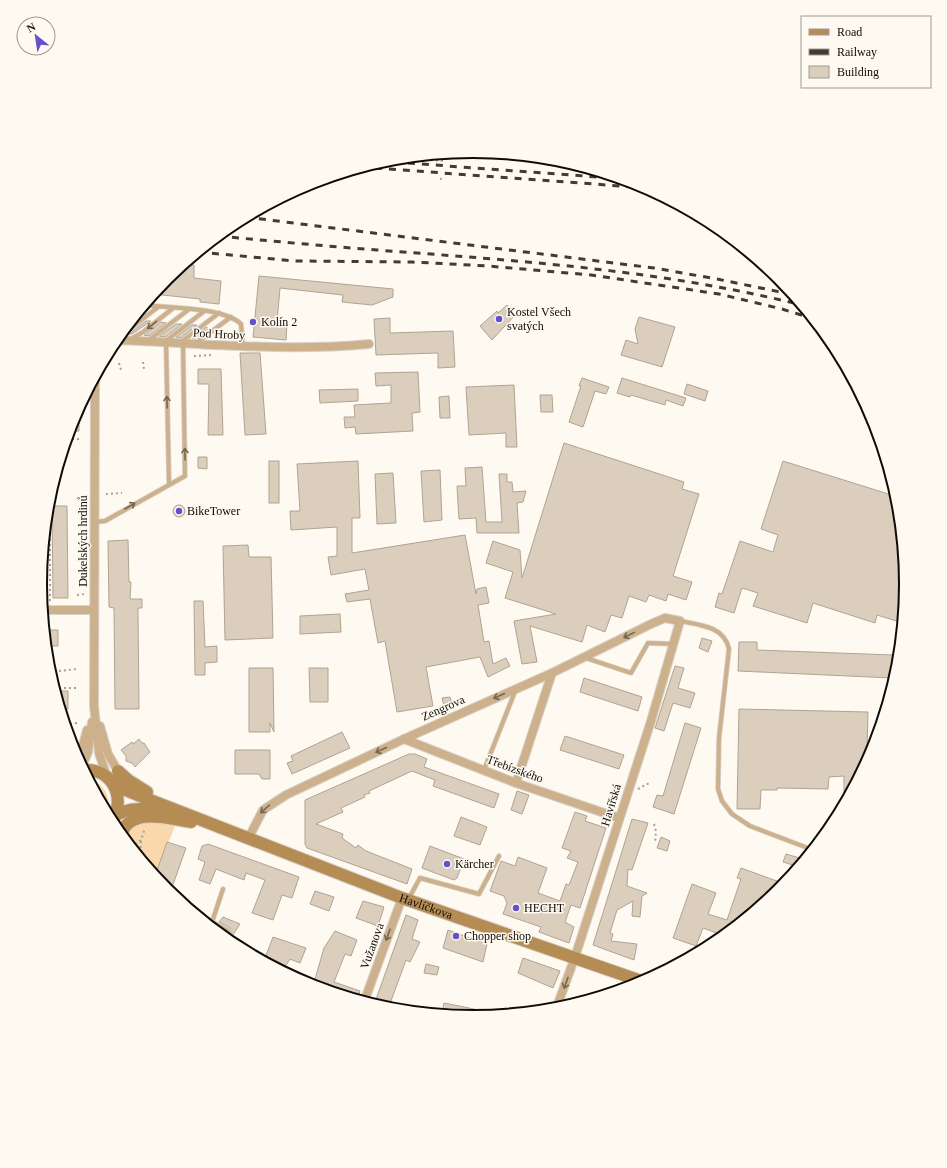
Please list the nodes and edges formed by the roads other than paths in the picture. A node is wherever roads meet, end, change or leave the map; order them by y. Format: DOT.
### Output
graph roads {
  1 [pos="150,306"];
  2 [pos="158,307"];
  3 [pos="173,308"];
  4 [pos="188,310"];
  5 [pos="203,311"];
  6 [pos="218,313"];
  7 [pos="231,317"];
  8 [pos="133,326"];
  9 [pos="124,340"];
  10 [pos="129,340"];
  11 [pos="147,341"];
  12 [pos="164,342"];
  13 [pos="182,343"];
  14 [pos="194,344"];
  15 [pos="369,344"];
  16 [pos="243,347"];
  17 [pos="95,388"];
  18 [pos="169,484"];
  19 [pos="94,522"];
  20 [pos="48,610"];
  21 [pos="94,610"];
  22 [pos="680,621"];
  23 [pos="673,644"];
  24 [pos="584,657"];
  25 [pos="552,673"];
  26 [pos="516,689"];
  27 [pos="94,706"];
  28 [pos="404,739"];
  29 [pos="80,749"];
  30 [pos="85,760"];
  31 [pos="484,770"];
  32 [pos="90,771"];
  33 [pos="118,771"];
  34 [pos="107,777"];
  35 [pos="516,783"];
  36 [pos="115,815"];
  37 [pos="117,818"];
  38 [pos="619,818"];
  39 [pos="210,825"];
  40 [pos="124,829"];
  41 [pos="248,839"];
  42 [pos="808,848"];
  43 [pos="499,856"];
  44 [pos="222,889"];
  45 [pos="405,899"];
  46 [pos="212,921"];
  47 [pos="224,929"];
  48 [pos="228,931"];
  49 [pos="575,957"];
  50 [pos="635,979"];
  51 [pos="366,997"];
  52 [pos="559,1002"];
  1 -- 2 [label="lane"];
  2 -- 3 [label="lane"];
  2 -- 8 [label="lane"];
  3 -- 4 [label="lane"];
  3 -- 10 [label="lane, one-way"];
  4 -- 5 [label="lane"];
  4 -- 11 [label="lane"];
  5 -- 6 [label="lane"];
  5 -- 12 [label="lane"];
  6 -- 7 [label="lane"];
  6 -- 13 [label="lane"];
  7 -- 14 [label="lane"];
  7 -- 16 [label="lane"];
  9 -- 10 [label="street, Pod Hroby"];
  10 -- 11 [label="street, Pod Hroby"];
  11 -- 12 [label="street, Pod Hroby"];
  12 -- 13 [label="street, Pod Hroby"];
  18 -- 12 [label="lane, one-way"];
  13 -- 14 [label="street, Pod Hroby"];
  18 -- 13 [label="lane, one-way"];
  14 -- 16 [label="street, Pod Hroby"];
  15 -- 16 [label="street, Pod Hroby"];
  17 -- 19 [label="street, Dukelských hrdinů"];
  19 -- 18 [label="lane, one-way"];
  19 -- 21 [label="street, Dukelských hrdinů"];
  20 -- 21 [label="street"];
  21 -- 27 [label="street, Dukelských hrdinů"];
  22 -- 23 [label="street, Havířská"];
  22 -- 24 [label="street, Zengrova, one-way"];
  22 -- 42 [label="lane"];
  23 -- 24 [label="lane"];
  23 -- 38 [label="street, Havířská"];
  24 -- 25 [label="street, Zengrova"];
  25 -- 26 [label="street, Zengrova"];
  25 -- 35 [label="street"];
  26 -- 28 [label="street, Zengrova, one-way"];
  26 -- 31 [label="lane"];
  27 -- 29 [label="street, Dukelských hrdinů"];
  27 -- 30 [label="street, Dukelských hrdinů"];
  27 -- 33 [label="street, Dukelských hrdinů"];
  27 -- 34 [label="street, Dukelských hrdinů"];
  28 -- 31 [label="street, Třebízského"];
  28 -- 41 [label="street, Zengrova, one-way"];
  31 -- 35 [label="street, Třebízského"];
  32 -- 34 [label="street, Havlíčkova"];
  33 -- 39 [label="street"];
  34 -- 36 [label="street"];
  34 -- 39 [label="street, Havlíčkova"];
  35 -- 38 [label="street, Třebízského"];
  37 -- 39 [label="street, Havlíčkova"];
  38 -- 49 [label="street, Havířská"];
  39 -- 40 [label="street"];
  39 -- 41 [label="street, Havlíčkova"];
  41 -- 45 [label="street, Havlíčkova"];
  43 -- 45 [label="lane"];
  44 -- 46 [label="lane"];
  45 -- 49 [label="street, Havlíčkova"];
  45 -- 51 [label="street, Vužanova, one-way"];
  47 -- 48 [label="lane"];
  49 -- 50 [label="street, Havlíčkova"];
  49 -- 52 [label="street, Havířská, one-way"];
}
